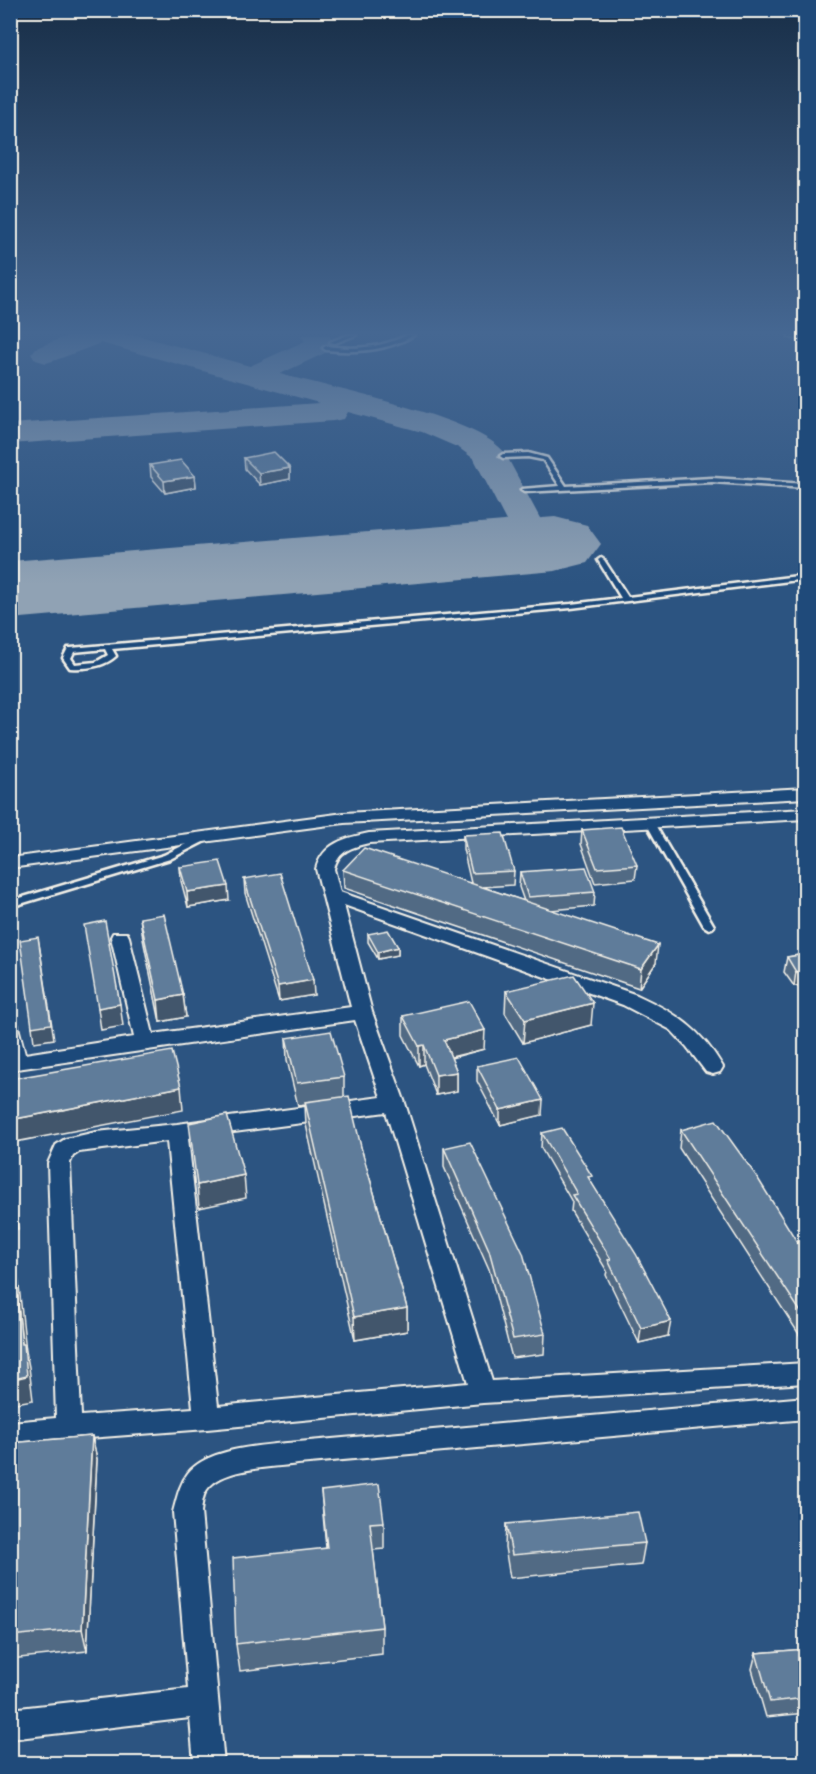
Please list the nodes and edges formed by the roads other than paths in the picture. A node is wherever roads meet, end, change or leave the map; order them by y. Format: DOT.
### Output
graph roads {
  1 [pos="503,456"];
  2 [pos="806,486"];
  3 [pos="564,488"];
  4 [pos="524,490"];
  5 [pos="601,560"];
  6 [pos="806,577"];
  7 [pos="626,600"];
  8 [pos="108,647"];
  9 [pos="806,793"];
  10 [pos="806,814"];
  11 [pos="650,823"];
  12 [pos="209,835"];
  13 [pos="10,863"];
  14 [pos="332,895"];
  15 [pos="10,904"];
  16 [pos="709,926"];
  17 [pos="120,937"];
  18 [pos="362,1012"];
  19 [pos="10,1028"];
  20 [pos="144,1042"];
  21 [pos="13,1063"];
  22 [pos="713,1067"];
  23 [pos="394,1104"];
  24 [pos="177,1132"];
  25 [pos="806,1373"];
  26 [pos="483,1392"];
  27 [pos="806,1408"];
  28 [pos="207,1418"];
  29 [pos="69,1428"];
  30 [pos="10,1433"];
  31 [pos="203,1702"];
  32 [pos="10,1724"];
  33 [pos="209,1764"];
  1 -- 3 [label="lane"];
  2 -- 3 [label="lane"];
  3 -- 4 [label="lane"];
  5 -- 7 [label="lane"];
  6 -- 7 [label="lane"];
  7 -- 8 [label="lane"];
  8 -- 8 [label="lane"];
  9 -- 12 [label="street"];
  10 -- 11 [label="street"];
  11 -- 14 [label="street"];
  11 -- 16 [label="lane"];
  12 -- 13 [label="street"];
  12 -- 15 [label="lane"];
  14 -- 18 [label="street"];
  14 -- 22 [label="street"];
  17 -- 20 [label="street"];
  18 -- 20 [label="street"];
  18 -- 23 [label="street"];
  19 -- 21 [label="street"];
  20 -- 21 [label="street"];
  23 -- 24 [label="street"];
  23 -- 26 [label="street"];
  24 -- 28 [label="street"];
  24 -- 29 [label="street"];
  25 -- 26 [label="street"];
  26 -- 28 [label="street"];
  27 -- 31 [label="street"];
  28 -- 29 [label="street"];
  29 -- 30 [label="street"];
  31 -- 32 [label="street"];
  31 -- 33 [label="street"];
}
